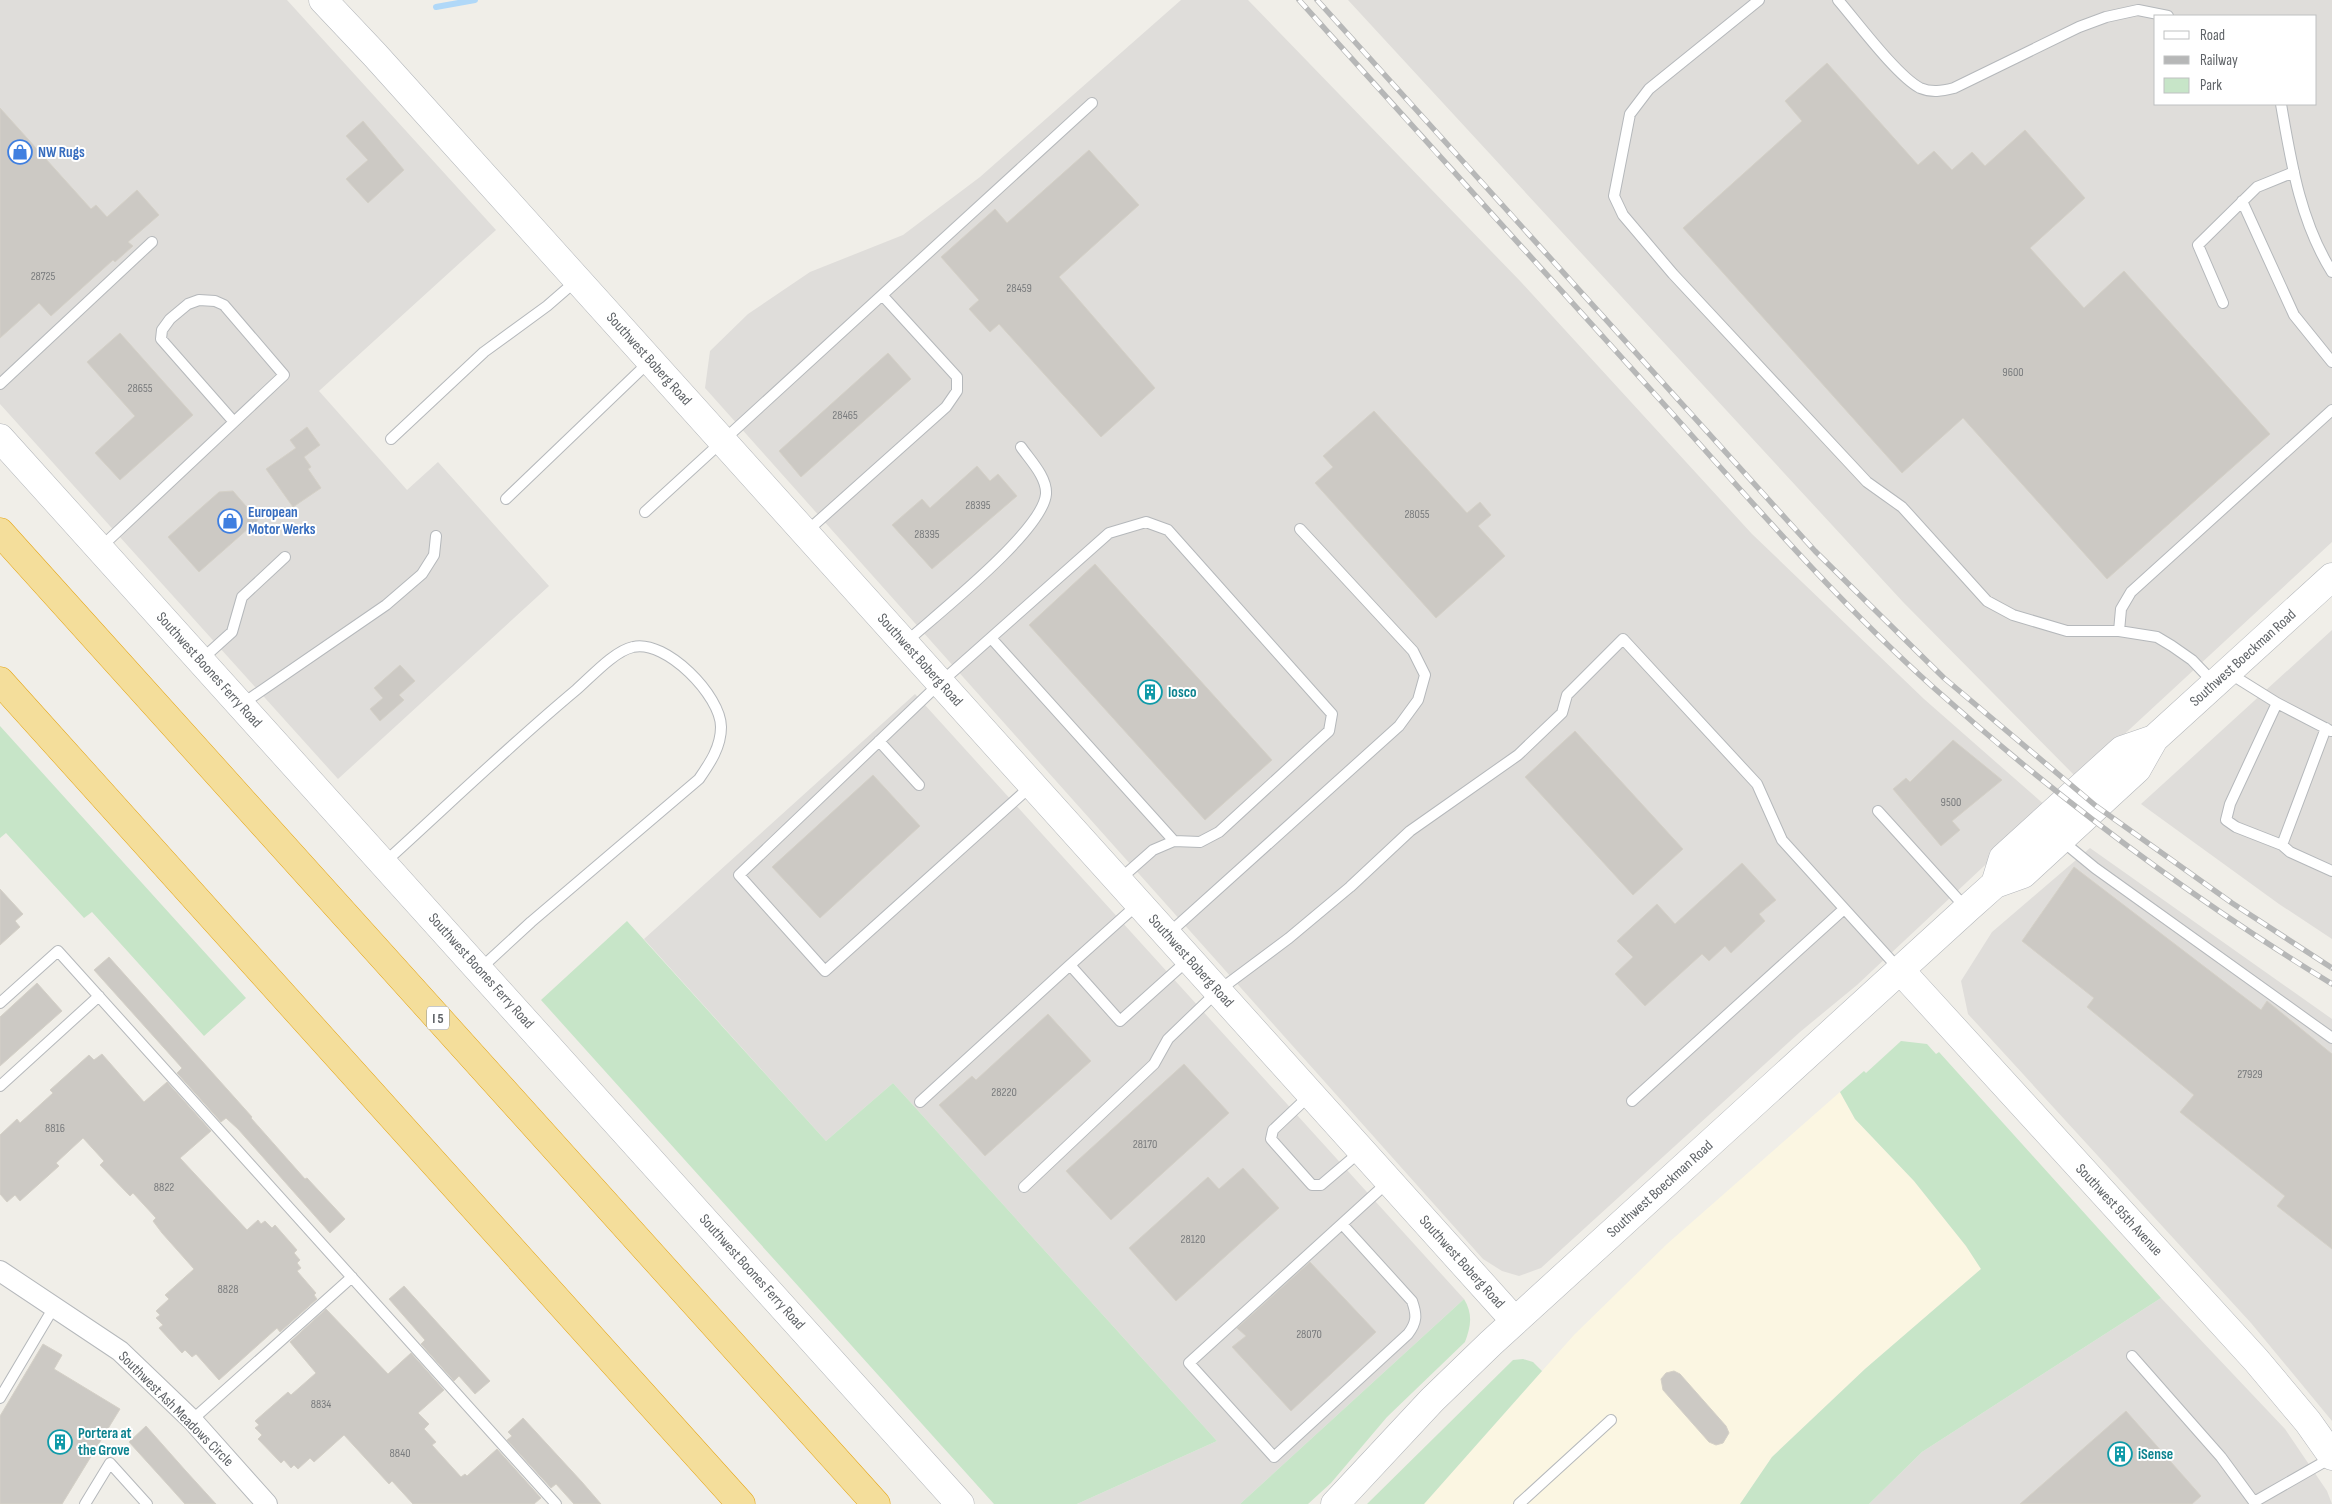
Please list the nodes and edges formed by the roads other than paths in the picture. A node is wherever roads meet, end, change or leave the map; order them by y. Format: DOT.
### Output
graph roads {
  1 [pos="323,0"];
  2 [pos="1759,0"];
  3 [pos="1838,0"];
  4 [pos="2163,15"];
  5 [pos="1092,103"];
  6 [pos="2281,105"];
  7 [pos="2294,172"];
  8 [pos="2242,201"];
  9 [pos="152,242"];
  10 [pos="2332,272"];
  11 [pos="578,280"];
  12 [pos="883,296"];
  13 [pos="2223,303"];
  14 [pos="651,360"];
  15 [pos="2332,362"];
  16 [pos="0,384"];
  17 [pos="2332,410"];
  18 [pos="234,422"];
  19 [pos="0,438"];
  20 [pos="391,440"];
  21 [pos="724,442"];
  22 [pos="1021,447"];
  23 [pos="506,498"];
  24 [pos="645,512"];
  25 [pos="1300,529"];
  26 [pos="0,532"];
  27 [pos="806,533"];
  28 [pos="436,536"];
  29 [pos="99,549"];
  30 [pos="285,557"];
  31 [pos="2332,577"];
  32 [pos="2119,631"];
  33 [pos="991,638"];
  34 [pos="904,643"];
  35 [pos="200,660"];
  36 [pos="2221,678"];
  37 [pos="0,681"];
  38 [pos="940,682"];
  39 [pos="2277,703"];
  40 [pos="241,705"];
  41 [pos="2329,729"];
  42 [pos="2154,738"];
  43 [pos="879,741"];
  44 [pos="919,785"];
  45 [pos="1032,785"];
  46 [pos="1878,810"];
  47 [pos="2061,839"];
  48 [pos="1174,841"];
  49 [pos="2282,845"];
  50 [pos="384,864"];
  51 [pos="2332,870"];
  52 [pos="1119,881"];
  53 [pos="1995,884"];
  54 [pos="1139,904"];
  55 [pos="1967,908"];
  56 [pos="1844,909"];
  57 [pos="1167,935"];
  58 [pos="1189,959"];
  59 [pos="1070,965"];
  60 [pos="480,969"];
  61 [pos="1900,970"];
  62 [pos="1218,991"];
  63 [pos="99,996"];
  64 [pos="0,1003"];
  65 [pos="2332,1038"];
  66 [pos="0,1086"];
  67 [pos="1311,1094"];
  68 [pos="1632,1101"];
  69 [pos="920,1102"];
  70 [pos="1361,1150"];
  71 [pos="1389,1181"];
  72 [pos="1024,1187"];
  73 [pos="1342,1224"];
  74 [pos="1,1273"];
  75 [pos="352,1277"];
  76 [pos="54,1307"];
  77 [pos="1515,1321"];
  78 [pos="2132,1356"];
  79 [pos="0,1398"];
  80 [pos="192,1420"];
  81 [pos="1611,1420"];
  82 [pos="2332,1457"];
  83 [pos="85,1504"];
  84 [pos="147,1504"];
  85 [pos="267,1504"];
  86 [pos="556,1504"];
  87 [pos="740,1504"];
  88 [pos="876,1504"];
  89 [pos="960,1504"];
  90 [pos="1335,1504"];
  91 [pos="1519,1504"];
  1 -- 11 [label="street, Southwest Boberg Road"];
  2 -- 32 [label="lane"];
  3 -- 4 [label="lane"];
  5 -- 12 [label="lane"];
  6 -- 7 [label="lane"];
  7 -- 8 [label="lane"];
  7 -- 10 [label="lane"];
  8 -- 13 [label="lane"];
  8 -- 15 [label="lane"];
  9 -- 16 [label="lane"];
  11 -- 14 [label="street, Southwest Boberg Road"];
  11 -- 20 [label="lane"];
  12 -- 21 [label="lane"];
  12 -- 27 [label="lane"];
  14 -- 21 [label="street, Southwest Boberg Road"];
  14 -- 23 [label="lane"];
  17 -- 32 [label="lane"];
  18 -- 18 [label="lane"];
  18 -- 29 [label="lane"];
  19 -- 29 [label="street, Southwest Boones Ferry Road"];
  21 -- 24 [label="lane"];
  21 -- 27 [label="street, Southwest Boberg Road"];
  22 -- 34 [label="lane"];
  25 -- 57 [label="lane"];
  26 -- 88 [label="highway, I 5"];
  27 -- 34 [label="street, Southwest Boberg Road"];
  28 -- 40 [label="lane"];
  29 -- 35 [label="street, Southwest Boones Ferry Road"];
  30 -- 35 [label="lane"];
  31 -- 36 [label="street, Southwest Boeckman Road"];
  32 -- 36 [label="lane"];
  33 -- 38 [label="lane"];
  33 -- 48 [label="lane"];
  33 -- 48 [label="lane"];
  34 -- 38 [label="street, Southwest Boberg Road"];
  35 -- 40 [label="street, Southwest Boones Ferry Road"];
  36 -- 39 [label="lane"];
  36 -- 42 [label="street, Southwest Boeckman Road"];
  37 -- 87 [label="highway"];
  38 -- 43 [label="lane"];
  38 -- 45 [label="street, Southwest Boberg Road"];
  39 -- 41 [label="lane"];
  39 -- 49 [label="lane"];
  40 -- 50 [label="street, Southwest Boones Ferry Road"];
  41 -- 49 [label="lane"];
  42 -- 47 [label="street, Southwest Boeckman Road"];
  42 -- 53 [label="street, Southwest Boeckman Road"];
  43 -- 44 [label="lane"];
  43 -- 45 [label="lane"];
  45 -- 52 [label="street, Southwest Boberg Road"];
  46 -- 55 [label="lane"];
  47 -- 53 [label="street, Southwest Boeckman Road"];
  47 -- 65 [label="lane"];
  48 -- 52 [label="lane"];
  49 -- 51 [label="lane"];
  50 -- 60 [label="street, Southwest Boones Ferry Road"];
  50 -- 60 [label="lane"];
  52 -- 54 [label="street, Southwest Boberg Road"];
  53 -- 55 [label="street, Southwest Boeckman Road"];
  54 -- 57 [label="street, Southwest Boberg Road"];
  54 -- 59 [label="lane"];
  55 -- 61 [label="street, Southwest Boeckman Road"];
  56 -- 61 [label="lane"];
  56 -- 62 [label="lane"];
  56 -- 68 [label="lane"];
  57 -- 58 [label="street, Southwest Boberg Road"];
  58 -- 59 [label="lane"];
  58 -- 62 [label="street, Southwest Boberg Road"];
  59 -- 69 [label="lane"];
  60 -- 89 [label="street, Southwest Boones Ferry Road"];
  61 -- 77 [label="street, Southwest Boeckman Road"];
  61 -- 82 [label="street, Southwest 95th Avenue"];
  62 -- 67 [label="street, Southwest Boberg Road"];
  62 -- 72 [label="lane"];
  63 -- 64 [label="lane"];
  63 -- 66 [label="lane"];
  63 -- 75 [label="lane"];
  67 -- 70 [label="street, Southwest Boberg Road"];
  67 -- 70 [label="lane"];
  70 -- 71 [label="street, Southwest Boberg Road"];
  71 -- 73 [label="lane"];
  71 -- 77 [label="street, Southwest Boberg Road"];
  73 -- 73 [label="lane"];
  74 -- 76 [label="street, Southwest Ash Meadows Circle"];
  75 -- 80 [label="lane"];
  75 -- 86 [label="lane"];
  76 -- 79 [label="lane"];
  76 -- 80 [label="street, Southwest Ash Meadows Circle"];
  77 -- 90 [label="street, Southwest Boeckman Road"];
  78 -- 82 [label="lane"];
  80 -- 85 [label="street, Southwest Ash Meadows Circle"];
  81 -- 91 [label="lane"];
  83 -- 84 [label="lane"];
}
